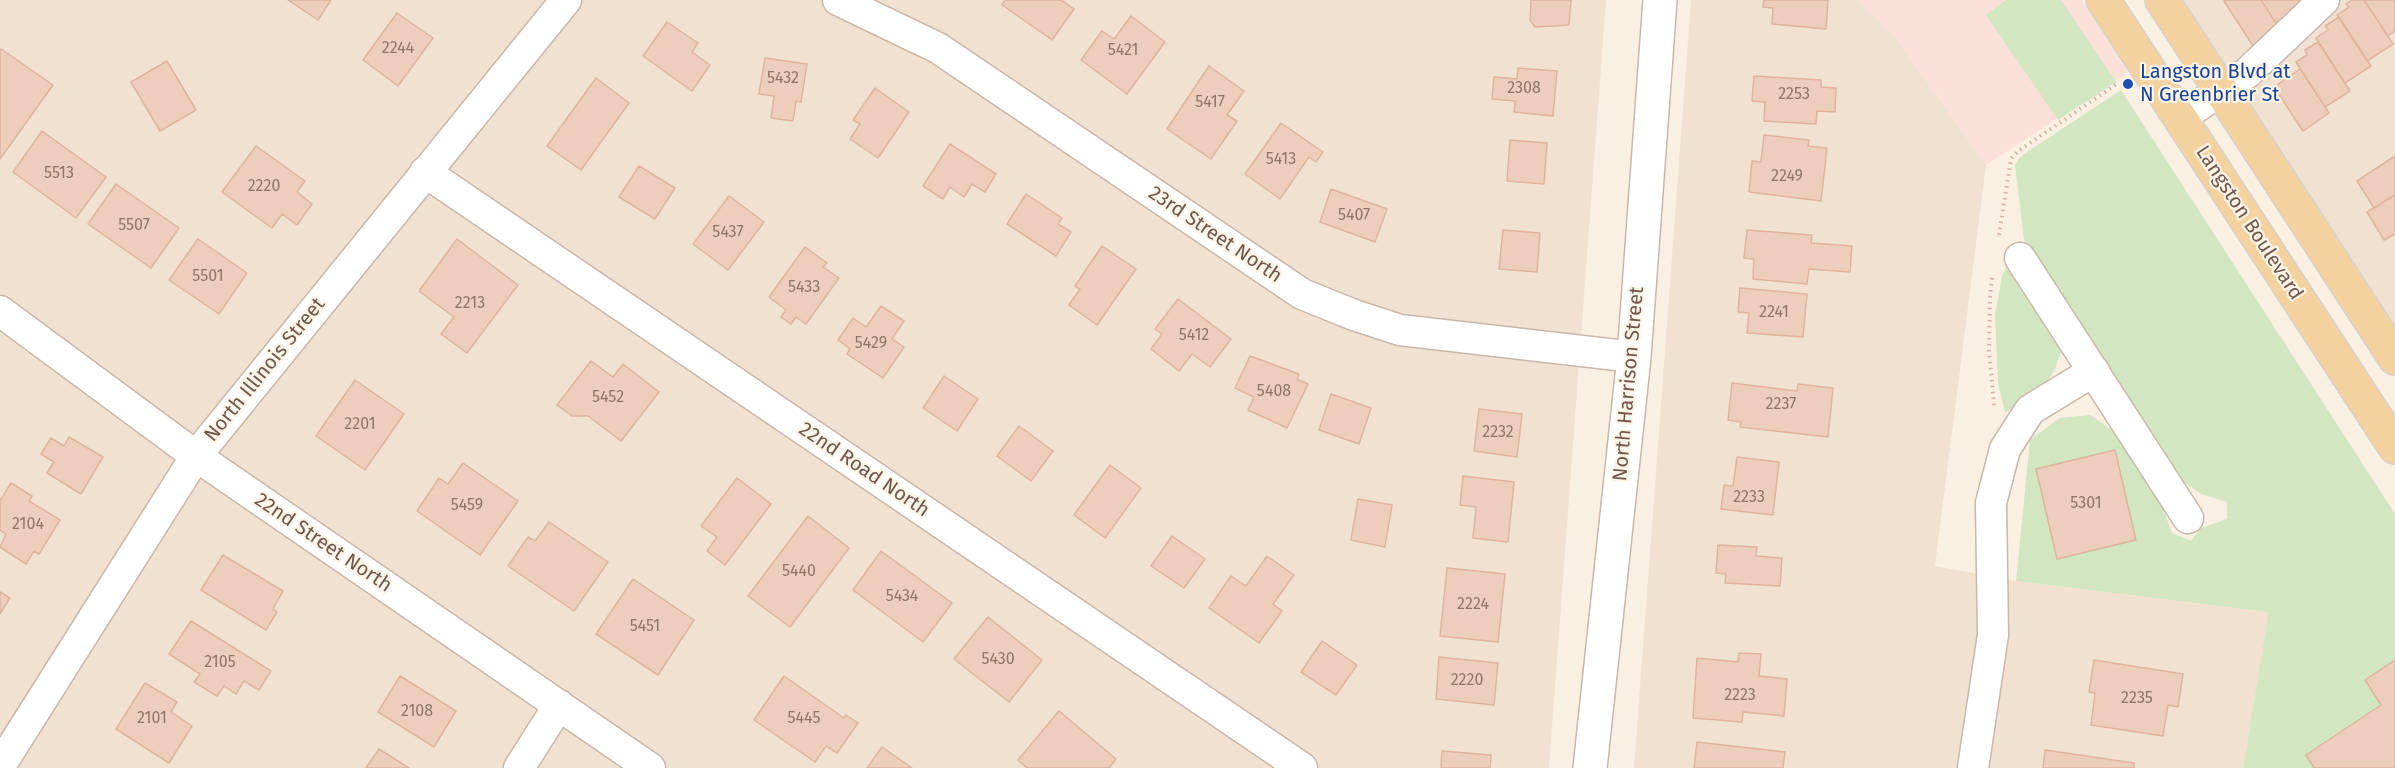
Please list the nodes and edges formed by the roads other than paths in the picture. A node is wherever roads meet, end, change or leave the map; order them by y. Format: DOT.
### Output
graph roads {
  1 [pos="566,0"];
  2 [pos="838,0"];
  3 [pos="1660,0"];
  4 [pos="2103,0"];
  5 [pos="2162,0"];
  6 [pos="2324,0"];
  7 [pos="2221,91"];
  8 [pos="2180,118"];
  9 [pos="425,172"];
  10 [pos="2020,258"];
  11 [pos="0,311"];
  12 [pos="1634,357"];
  13 [pos="2395,358"];
  14 [pos="2094,371"];
  15 [pos="2395,447"];
  16 [pos="196,456"];
  17 [pos="2188,519"];
  18 [pos="559,705"];
  19 [pos="0,766"];
  20 [pos="519,768"];
  21 [pos="651,768"];
  22 [pos="1302,768"];
  23 [pos="1590,768"];
  24 [pos="1973,768"];
  1 -- 9 [label="street, North Illinois Street"];
  2 -- 12 [label="street, 23rd Street North"];
  3 -- 12 [label="street, North Harrison Street"];
  4 -- 8 [label="main road, Langston Boulevard"];
  5 -- 7 [label="main road"];
  6 -- 7 [label="street"];
  7 -- 8 [label="street"];
  7 -- 13 [label="main road"];
  8 -- 15 [label="main road, Langston Boulevard"];
  9 -- 16 [label="street, North Illinois Street"];
  9 -- 22 [label="street, 22nd Road North"];
  10 -- 14 [label="street"];
  11 -- 16 [label="street, 22nd Street North"];
  12 -- 23 [label="street, North Harrison Street"];
  14 -- 17 [label="street"];
  14 -- 24 [label="street"];
  16 -- 18 [label="street, 22nd Street North"];
  16 -- 19 [label="street, North Illinois Street"];
  18 -- 20 [label="street"];
  18 -- 21 [label="street, 22nd Street North"];
}
